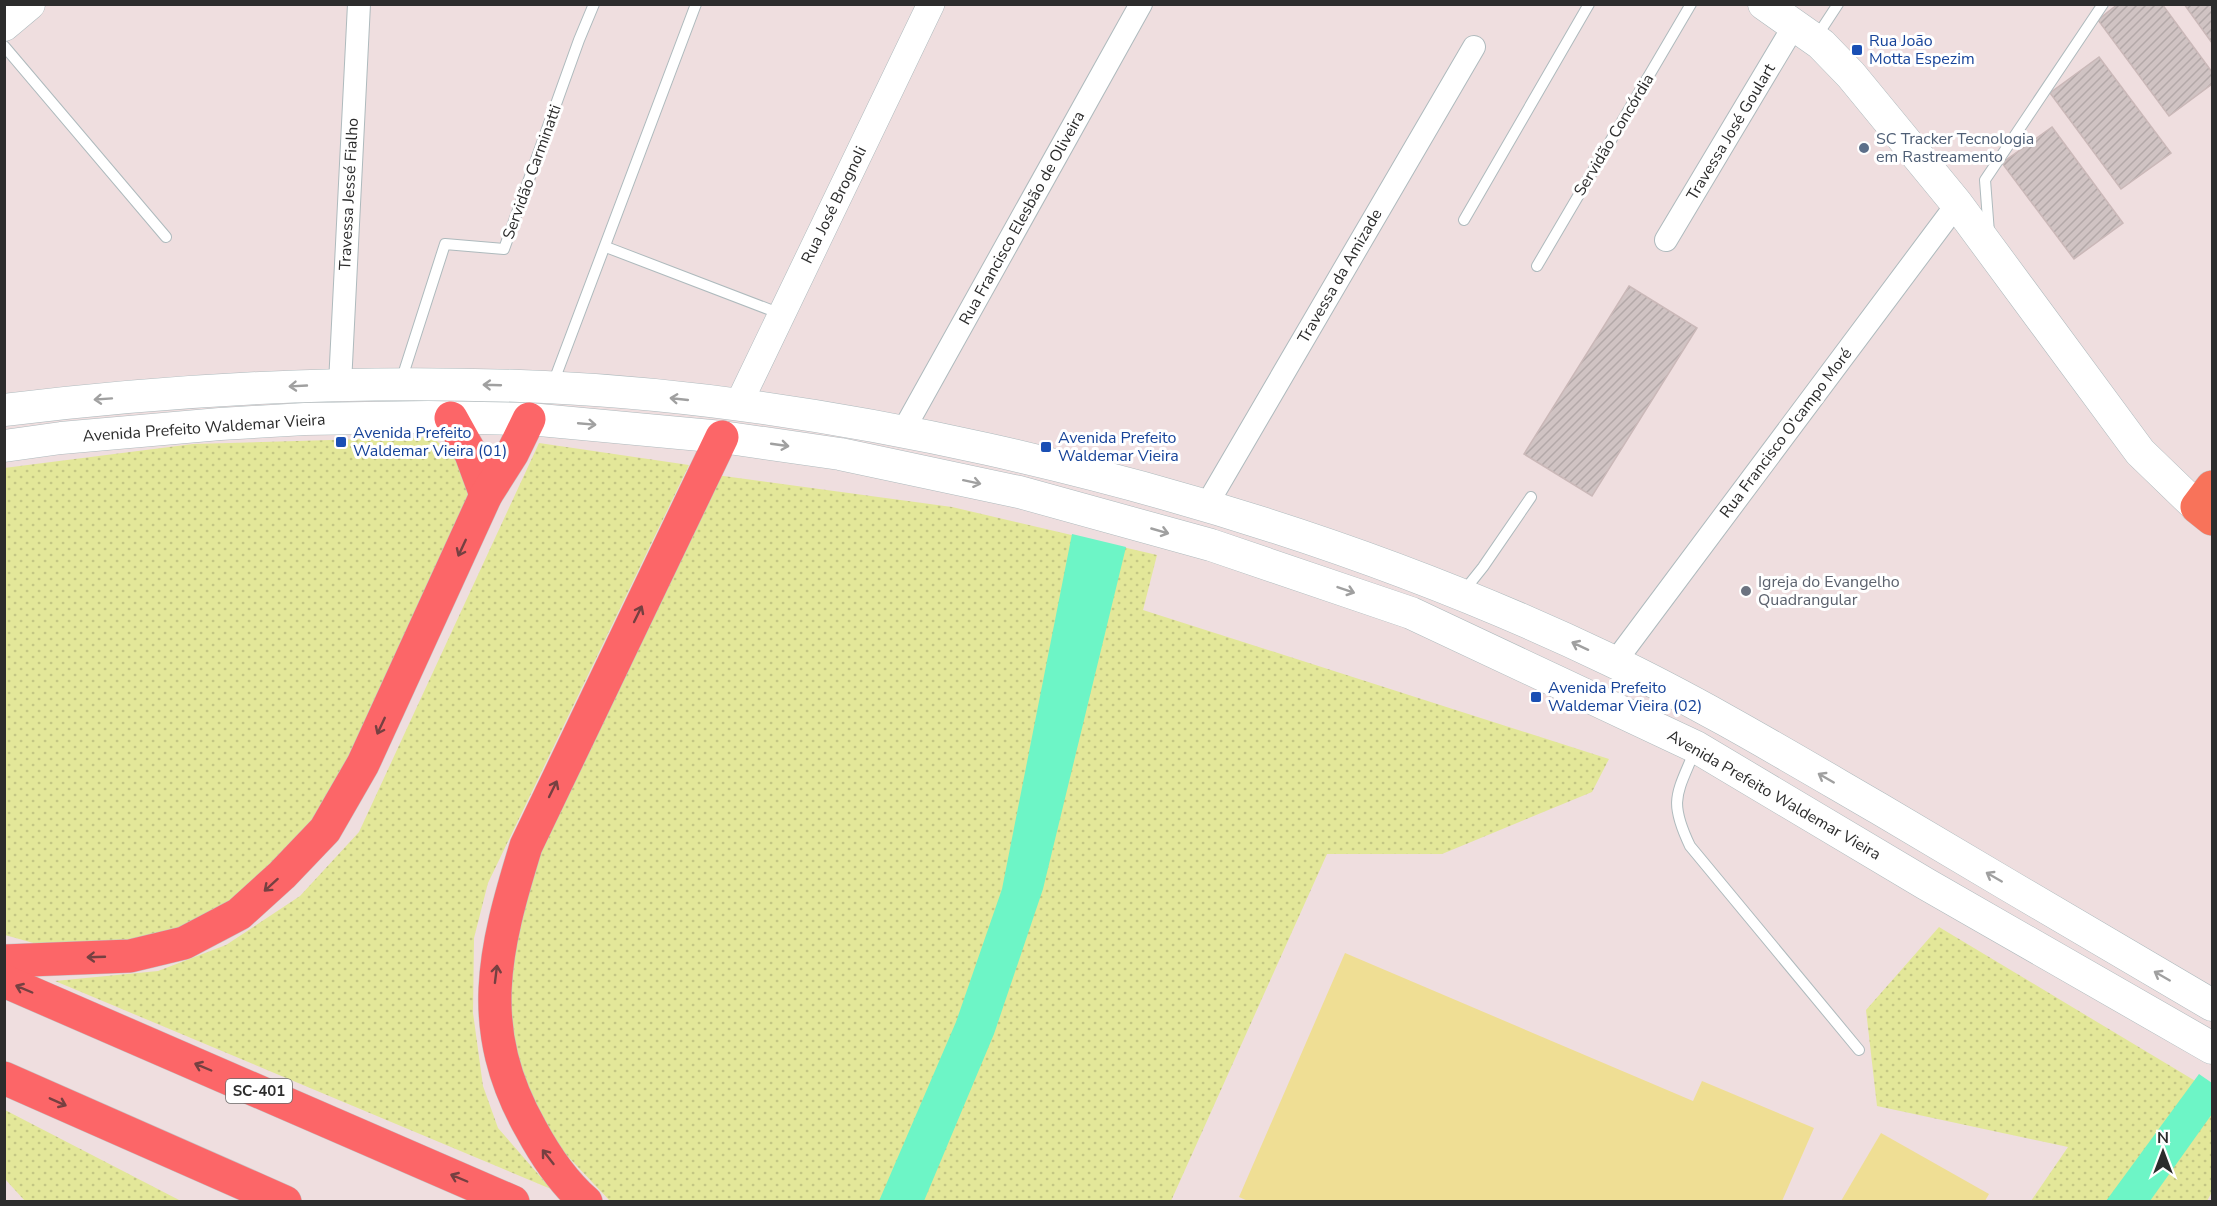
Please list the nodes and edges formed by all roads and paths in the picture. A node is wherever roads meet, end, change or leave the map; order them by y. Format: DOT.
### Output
graph roads {
  1 [pos="29,4"];
  2 [pos="359,4"];
  3 [pos="594,4"];
  4 [pos="696,4"];
  5 [pos="931,4"];
  6 [pos="1141,4"];
  7 [pos="1589,4"];
  8 [pos="1691,4"];
  9 [pos="1764,4"];
  10 [pos="1838,4"];
  11 [pos="2103,4"];
  12 [pos="4,25"];
  13 [pos="1805,32"];
  14 [pos="4,46"];
  15 [pos="1474,47"];
  16 [pos="1957,204"];
  17 [pos="1464,220"];
  18 [pos="166,237"];
  19 [pos="1666,240"];
  20 [pos="606,247"];
  21 [pos="1990,249"];
  22 [pos="1537,266"];
  23 [pos="781,314"];
  24 [pos="340,384"];
  25 [pos="400,384"];
  26 [pos="551,387"];
  27 [pos="199,391"];
  28 [pos="738,405"];
  29 [pos="4,410"];
  30 [pos="451,418"];
  31 [pos="529,419"];
  32 [pos="203,425"];
  33 [pos="903,431"];
  34 [pos="722,437"];
  35 [pos="4,446"];
  36 [pos="486,495"];
  37 [pos="1531,497"];
  38 [pos="2207,504"];
  39 [pos="1206,506"];
  40 [pos="1470,598"];
  41 [pos="1462,637"];
  42 [pos="1615,662"];
  43 [pos="1696,747"];
  44 [pos="4,961"];
  45 [pos="4,981"];
  46 [pos="2212,1005"];
  47 [pos="2212,1048"];
  48 [pos="1859,1050"];
  49 [pos="4,1078"];
  50 [pos="201,1165"];
  51 [pos="252,1202"];
  52 [pos="285,1202"];
  53 [pos="513,1202"];
  54 [pos="586,1202"];
  1 -- 12 [label="main road"];
  2 -- 24 [label="street, Travessa Jessé Fialho"];
  3 -- 25 [label="lane, Servidão Carminatti"];
  4 -- 20 [label="lane"];
  5 -- 23 [label="street, Rua José Brognoli"];
  6 -- 33 [label="street, Rua Francisco Elesbão de Oliveira"];
  7 -- 17 [label="lane"];
  8 -- 22 [label="lane, Servidão Concórdia"];
  9 -- 13 [label="main road"];
  10 -- 13 [label="lane"];
  11 -- 21 [label="lane"];
  13 -- 16 [label="main road"];
  13 -- 19 [label="street, Travessa José Goulart"];
  14 -- 18 [label="lane"];
  15 -- 39 [label="street, Travessa da Amizade"];
  16 -- 21 [label="main road"];
  16 -- 42 [label="street, Rua Francisco O'campo Moré"];
  20 -- 23 [label="lane"];
  20 -- 26 [label="lane"];
  21 -- 38 [label="main road"];
  23 -- 28 [label="street, Rua José Brognoli"];
  24 -- 25 [label="main road"];
  24 -- 27 [label="main road, one-way"];
  26 -- 25 [label="main road, one-way"];
  28 -- 26 [label="main road, one-way"];
  26 -- 31 [label="main road"];
  27 -- 29 [label="main road, one-way"];
  27 -- 32 [label="main road"];
  28 -- 33 [label="main road"];
  28 -- 34 [label="main road"];
  30 -- 31 [label="main road, Avenida Prefeito Waldemar Vieira"];
  30 -- 32 [label="main road, Avenida Prefeito Waldemar Vieira"];
  30 -- 36 [label="highway"];
  31 -- 34 [label="main road, Avenida Prefeito Waldemar Vieira, one-way"];
  31 -- 36 [label="highway"];
  32 -- 35 [label="main road, Avenida Prefeito Waldemar Vieira"];
  33 -- 39 [label="main road"];
  34 -- 41 [label="main road, Avenida Prefeito Waldemar Vieira, one-way"];
  54 -- 34 [label="highway, one-way"];
  36 -- 44 [label="highway, one-way"];
  37 -- 40 [label="lane"];
  39 -- 40 [label="main road"];
  40 -- 41 [label="main road"];
  42 -- 40 [label="main road, one-way"];
  41 -- 43 [label="main road, Avenida Prefeito Waldemar Vieira"];
  46 -- 42 [label="main road, one-way"];
  43 -- 47 [label="main road, Avenida Prefeito Waldemar Vieira"];
  43 -- 48 [label="lane"];
  53 -- 45 [label="highway, SC-401, one-way"];
  49 -- 50 [label="highway, one-way"];
  50 -- 51 [label="highway"];
  50 -- 52 [label="highway"];
}
